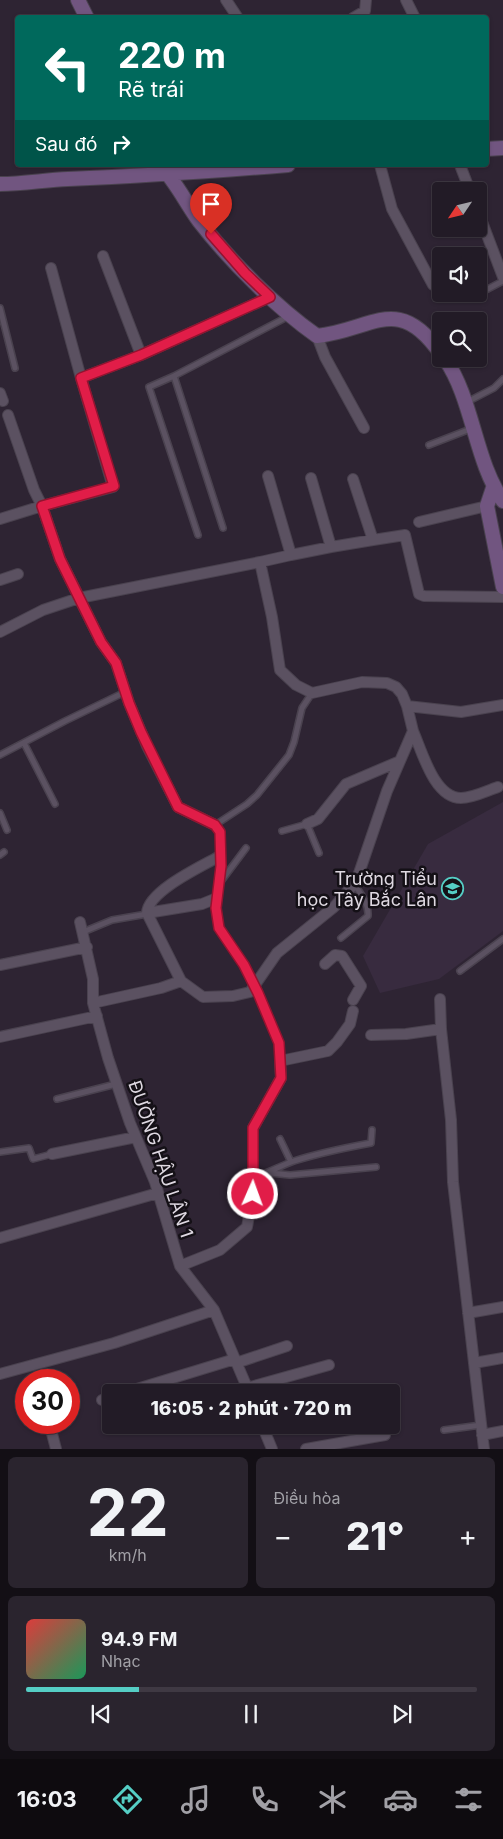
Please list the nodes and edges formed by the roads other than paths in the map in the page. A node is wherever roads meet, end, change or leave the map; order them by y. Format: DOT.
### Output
graph roads {
  1 [pos="78,0"];
  2 [pos="226,0"];
  3 [pos="366,0"];
  4 [pos="406,0"];
  5 [pos="86,15"];
  6 [pos="236,15"];
  7 [pos="359,15"];
  8 [pos="414,15"];
  9 [pos="503,148"];
  10 [pos="489,149"];
  11 [pos="246,167"];
  12 [pos="381,167"];
  13 [pos="461,167"];
  14 [pos="164,170"];
  15 [pos="467,182"];
  16 [pos="0,184"];
  17 [pos="488,238"];
  18 [pos="103,256"];
  19 [pos="51,268"];
  20 [pos="503,277"];
  21 [pos="503,281"];
  22 [pos="432,283"];
  23 [pos="487,289"];
  24 [pos="270,297"];
  25 [pos="0,308"];
  26 [pos="290,316"];
  27 [pos="3,329"];
  28 [pos="317,336"];
  29 [pos="432,340"];
  30 [pos="141,355"];
  31 [pos="451,367"];
  32 [pos="15,368"];
  33 [pos="174,376"];
  34 [pos="81,378"];
  35 [pos="503,379"];
  36 [pos="464,403"];
  37 [pos="8,415"];
  38 [pos="364,428"];
  39 [pos="474,428"];
  40 [pos="429,445"];
  41 [pos="268,476"];
  42 [pos="311,478"];
  43 [pos="353,479"];
  44 [pos="498,487"];
  45 [pos="503,501"];
  46 [pos="42,506"];
  47 [pos="487,506"];
  48 [pos="0,520"];
  49 [pos="419,522"];
  50 [pos="223,528"];
  51 [pos="198,535"];
  52 [pos="373,540"];
  53 [pos="331,547"];
  54 [pos="291,555"];
  55 [pos="260,562"];
  56 [pos="18,574"];
  57 [pos="0,580"];
  58 [pos="503,587"];
  59 [pos="503,597"];
  60 [pos="79,598"];
  61 [pos="0,632"];
  62 [pos="125,692"];
  63 [pos="312,694"];
  64 [pos="503,704"];
  65 [pos="407,706"];
  66 [pos="413,731"];
  67 [pos="24,743"];
  68 [pos="0,755"];
  69 [pos="400,761"];
  70 [pos="498,787"];
  71 [pos="55,804"];
  72 [pos="0,813"];
  73 [pos="307,824"];
  74 [pos="215,825"];
  75 [pos="7,830"];
  76 [pos="282,831"];
  77 [pos="246,848"];
  78 [pos="319,853"];
  79 [pos="220,856"];
  80 [pos="354,884"];
  81 [pos="218,885"];
  82 [pos="217,898"];
  83 [pos="148,913"];
  84 [pos="81,927"];
  85 [pos="341,938"];
  86 [pos="503,939"];
  87 [pos="87,947"];
  88 [pos="325,964"];
  89 [pos="0,965"];
  90 [pos="460,971"];
  91 [pos="182,981"];
  92 [pos="254,986"];
  93 [pos="440,999"];
  94 [pos="353,1000"];
  95 [pos="93,1003"];
  96 [pos="354,1011"];
  97 [pos="96,1016"];
  98 [pos="441,1029"];
  99 [pos="370,1035"];
  100 [pos="0,1037"];
  101 [pos="280,1062"];
  102 [pos="117,1084"];
  103 [pos="56,1099"];
  104 [pos="372,1130"];
  105 [pos="136,1137"];
  106 [pos="280,1139"];
  107 [pos="0,1152"];
  108 [pos="52,1154"];
  109 [pos="291,1162"];
  110 [pos="376,1167"];
  111 [pos="270,1173"];
  112 [pos="254,1177"];
  113 [pos="158,1193"];
  114 [pos="0,1238"];
  115 [pos="180,1266"];
  116 [pos="503,1307"];
  117 [pos="214,1310"];
  118 [pos="468,1313"];
  119 [pos="287,1346"];
  120 [pos="503,1358"];
  121 [pos="236,1361"];
  122 [pos="474,1363"];
  123 [pos="329,1365"];
  124 [pos="0,1374"];
  125 [pos="155,1384"];
  126 [pos="246,1384"];
  127 [pos="267,1384"];
  128 [pos="444,1430"];
  129 [pos="481,1430"];
  130 [pos="503,1431"];
  131 [pos="52,1434"];
  132 [pos="266,1434"];
  133 [pos="385,1435"];
  134 [pos="56,1449"];
  135 [pos="272,1449"];
  136 [pos="306,1449"];
  137 [pos="484,1449"];
  1 -- 5 [label="street"];
  2 -- 6 [label="street"];
  3 -- 7 [label="street"];
  4 -- 8 [label="street"];
  9 -- 10 [label="street"];
  11 -- 14 [label="street"];
  12 -- 22 [label="street"];
  13 -- 15 [label="street"];
  14 -- 16 [label="street"];
  14 -- 24 [label="street"];
  17 -- 20 [label="street"];
  18 -- 30 [label="street"];
  19 -- 34 [label="street"];
  21 -- 23 [label="lane"];
  24 -- 26 [label="street"];
  24 -- 30 [label="street"];
  25 -- 27 [label="lane"];
  26 -- 28 [label="street"];
  26 -- 33 [label="lane"];
  27 -- 32 [label="lane"];
  28 -- 29 [label="street"];
  28 -- 38 [label="street"];
  30 -- 34 [label="street"];
  31 -- 36 [label="street"];
  33 -- 50 [label="lane"];
  33 -- 51 [label="lane"];
  34 -- 46 [label="street"];
  35 -- 36 [label="lane"];
  36 -- 39 [label="street"];
  37 -- 46 [label="street"];
  39 -- 40 [label="lane"];
  39 -- 44 [label="street"];
  41 -- 54 [label="street"];
  42 -- 53 [label="street"];
  43 -- 52 [label="street"];
  44 -- 45 [label="street"];
  44 -- 47 [label="street"];
  46 -- 48 [label="street"];
  46 -- 60 [label="street"];
  47 -- 49 [label="street"];
  47 -- 58 [label="street"];
  52 -- 53 [label="street"];
  52 -- 59 [label="street"];
  53 -- 54 [label="street"];
  54 -- 55 [label="street"];
  55 -- 60 [label="street"];
  55 -- 63 [label="street"];
  56 -- 57 [label="street"];
  60 -- 61 [label="street"];
  60 -- 62 [label="street"];
  62 -- 67 [label="lane"];
  62 -- 74 [label="street"];
  63 -- 65 [label="street"];
  63 -- 74 [label="lane"];
  64 -- 65 [label="street"];
  65 -- 66 [label="street"];
  66 -- 69 [label="street"];
  66 -- 70 [label="street"];
  67 -- 68 [label="lane"];
  67 -- 71 [label="lane"];
  69 -- 73 [label="street"];
  69 -- 80 [label="street"];
  72 -- 75 [label="lane"];
  73 -- 76 [label="lane"];
  73 -- 78 [label="lane"];
  74 -- 79 [label="lane"];
  77 -- 81 [label="lane"];
  79 -- 81 [label="lane"];
  79 -- 83 [label="street"];
  80 -- 85 [label="lane"];
  80 -- 92 [label="street"];
  81 -- 82 [label="lane"];
  82 -- 83 [label="street"];
  82 -- 92 [label="lane"];
  83 -- 84 [label="lane"];
  83 -- 91 [label="street"];
  84 -- 87 [label="street, ĐƯỜNG HẬU LÂN 1"];
  86 -- 90 [label="lane"];
  87 -- 89 [label="street"];
  87 -- 95 [label="street, ĐƯỜNG HẬU LÂN 1"];
  88 -- 94 [label="street"];
  91 -- 92 [label="street"];
  91 -- 95 [label="street"];
  92 -- 101 [label="lane"];
  93 -- 98 [label="street"];
  95 -- 97 [label="street, ĐƯỜNG HẬU LÂN 1"];
  96 -- 101 [label="street"];
  97 -- 100 [label="street"];
  97 -- 102 [label="street, ĐƯỜNG HẬU LÂN 1"];
  98 -- 99 [label="street"];
  98 -- 118 [label="street"];
  101 -- 112 [label="street"];
  102 -- 103 [label="lane"];
  102 -- 105 [label="street, ĐƯỜNG HẬU LÂN 1"];
  104 -- 109 [label="lane"];
  105 -- 108 [label="street"];
  105 -- 113 [label="street, ĐƯỜNG HẬU LÂN 1"];
  106 -- 109 [label="lane"];
  107 -- 108 [label="lane"];
  109 -- 111 [label="lane"];
  110 -- 111 [label="lane"];
  111 -- 112 [label="lane"];
  112 -- 115 [label="street"];
  113 -- 114 [label="street"];
  113 -- 115 [label="street, ĐƯỜNG HẬU LÂN 1"];
  115 -- 117 [label="street, ĐƯỜNG HẬU LÂN 1"];
  116 -- 118 [label="street"];
  117 -- 121 [label="street, ĐƯỜNG HẬU LÂN 1"];
  117 -- 124 [label="street"];
  118 -- 122 [label="street"];
  119 -- 121 [label="street"];
  120 -- 122 [label="street"];
  121 -- 125 [label="street"];
  121 -- 126 [label="street, ĐƯỜNG HẬU LÂN 1"];
  122 -- 129 [label="street"];
  123 -- 127 [label="street"];
  128 -- 129 [label="lane"];
  129 -- 130 [label="street"];
  129 -- 137 [label="street"];
  131 -- 134 [label="street"];
  132 -- 135 [label="street"];
  133 -- 136 [label="street"];
}
